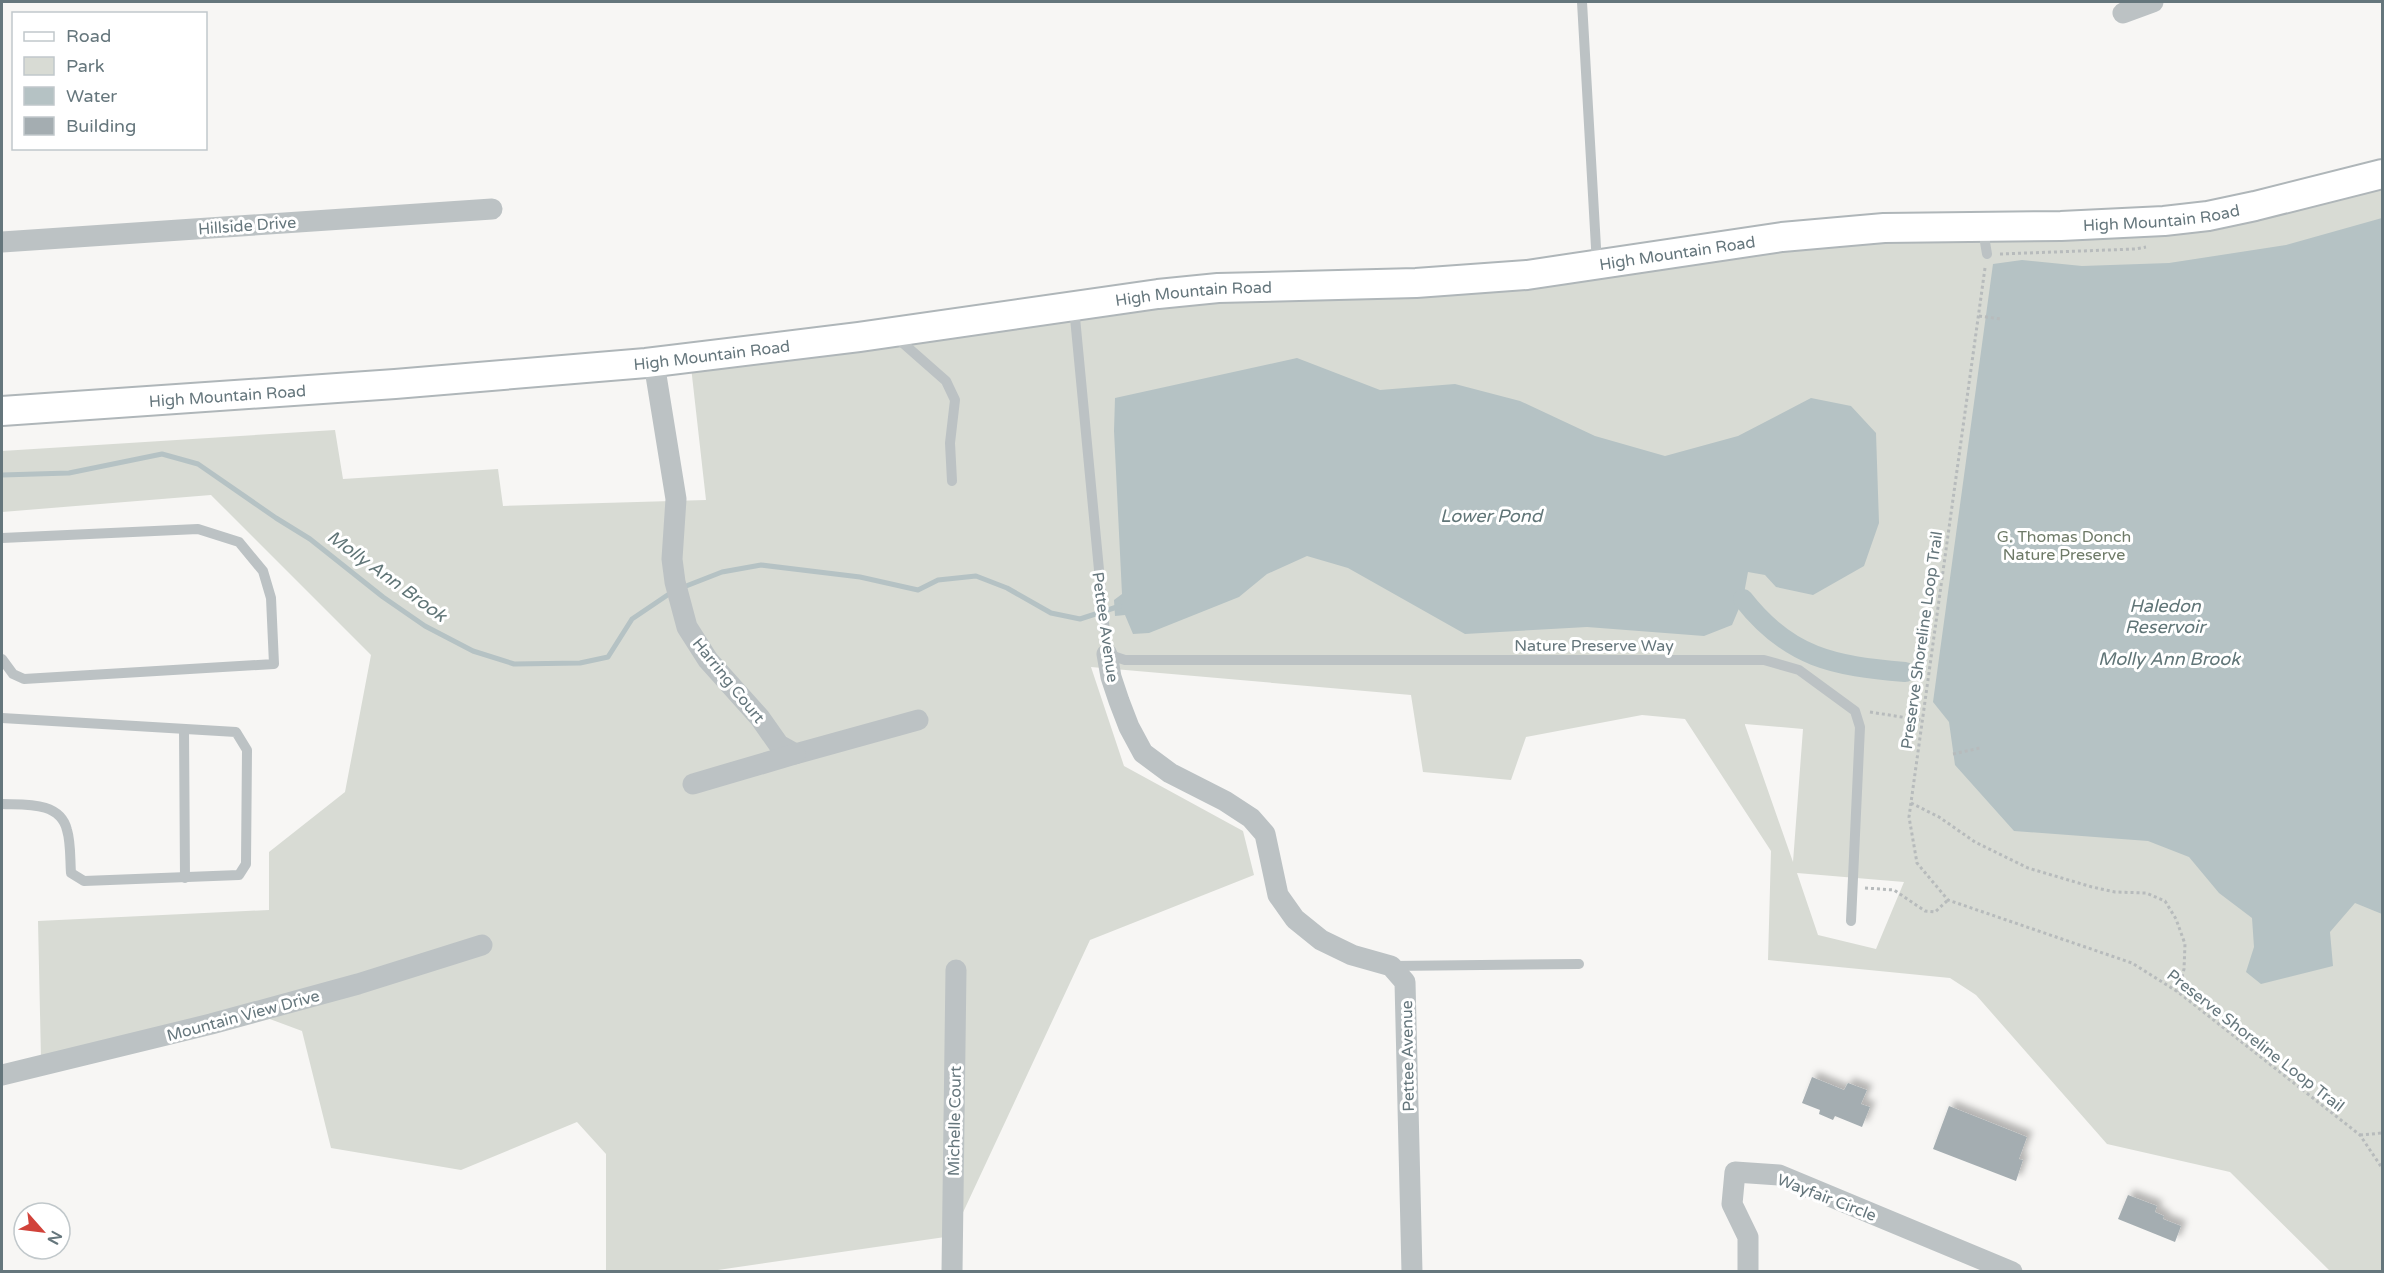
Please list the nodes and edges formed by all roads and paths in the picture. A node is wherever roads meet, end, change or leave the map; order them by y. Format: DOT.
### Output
graph roads {
  1 [pos="1582,2"];
  2 [pos="2153,2"];
  3 [pos="2123,14"];
  4 [pos="2382,174"];
  5 [pos="492,209"];
  6 [pos="1987,240"];
  7 [pos="2,242"];
  8 [pos="2157,245"];
  9 [pos="1597,265"];
  10 [pos="1074,305"];
  11 [pos="1979,316"];
  12 [pos="2001,319"];
  13 [pos="891,333"];
  14 [pos="654,363"];
  15 [pos="2,411"];
  16 [pos="951,481"];
  17 [pos="2,538"];
  18 [pos="1107,654"];
  19 [pos="2,659"];
  20 [pos="1855,711"];
  21 [pos="2,718"];
  22 [pos="918,720"];
  23 [pos="1921,720"];
  24 [pos="184,729"];
  25 [pos="1980,748"];
  26 [pos="795,754"];
  27 [pos="1953,754"];
  28 [pos="693,784"];
  29 [pos="1911,803"];
  30 [pos="2,804"];
  31 [pos="185,878"];
  32 [pos="1852,887"];
  33 [pos="1948,900"];
  34 [pos="1851,921"];
  35 [pos="482,945"];
  36 [pos="1579,963"];
  37 [pos="1390,966"];
  38 [pos="956,970"];
  39 [pos="2178,992"];
  40 [pos="2,1075"];
  41 [pos="2382,1133"];
  42 [pos="2360,1135"];
  43 [pos="2382,1168"];
  44 [pos="952,1272"];
  45 [pos="1412,1272"];
  46 [pos="1748,1272"];
  47 [pos="2012,1272"];
  1 -- 9 [label="lane"];
  2 -- 3 [label="street"];
  4 -- 6 [label="main road, High Mountain Road"];
  5 -- 7 [label="street, Hillside Drive"];
  6 -- 8 [label="path"];
  6 -- 9 [label="main road, High Mountain Road"];
  6 -- 11 [label="path, Preserve Shoreline Loop Trail"];
  9 -- 10 [label="main road, High Mountain Road"];
  10 -- 13 [label="main road, High Mountain Road"];
  10 -- 18 [label="lane, Pettee Avenue"];
  11 -- 12 [label="path"];
  11 -- 23 [label="path, Preserve Shoreline Loop Trail"];
  13 -- 14 [label="main road, High Mountain Road"];
  13 -- 16 [label="lane"];
  14 -- 15 [label="main road, High Mountain Road"];
  14 -- 26 [label="street, Harring Court"];
  17 -- 19 [label="lane"];
  18 -- 20 [label="lane, Nature Preserve Way"];
  18 -- 37 [label="street, Pettee Avenue"];
  20 -- 23 [label="path"];
  20 -- 32 [label="lane"];
  21 -- 24 [label="lane"];
  22 -- 26 [label="street"];
  23 -- 29 [label="path, Preserve Shoreline Loop Trail"];
  24 -- 31 [label="lane"];
  24 -- 31 [label="lane"];
  25 -- 27 [label="path"];
  26 -- 28 [label="street"];
  29 -- 33 [label="path, Preserve Shoreline Loop Trail"];
  29 -- 39 [label="path"];
  30 -- 31 [label="lane"];
  32 -- 33 [label="path"];
  32 -- 34 [label="lane"];
  33 -- 39 [label="path, Preserve Shoreline Loop Trail"];
  35 -- 40 [label="street, Mountain View Drive"];
  36 -- 37 [label="lane"];
  37 -- 45 [label="street, Pettee Avenue"];
  38 -- 44 [label="street, Michelle Court"];
  39 -- 42 [label="path, Preserve Shoreline Loop Trail"];
  41 -- 42 [label="path"];
  42 -- 43 [label="path, Preserve Shoreline Loop Trail"];
  46 -- 47 [label="street, Wayfair Circle"];
}
